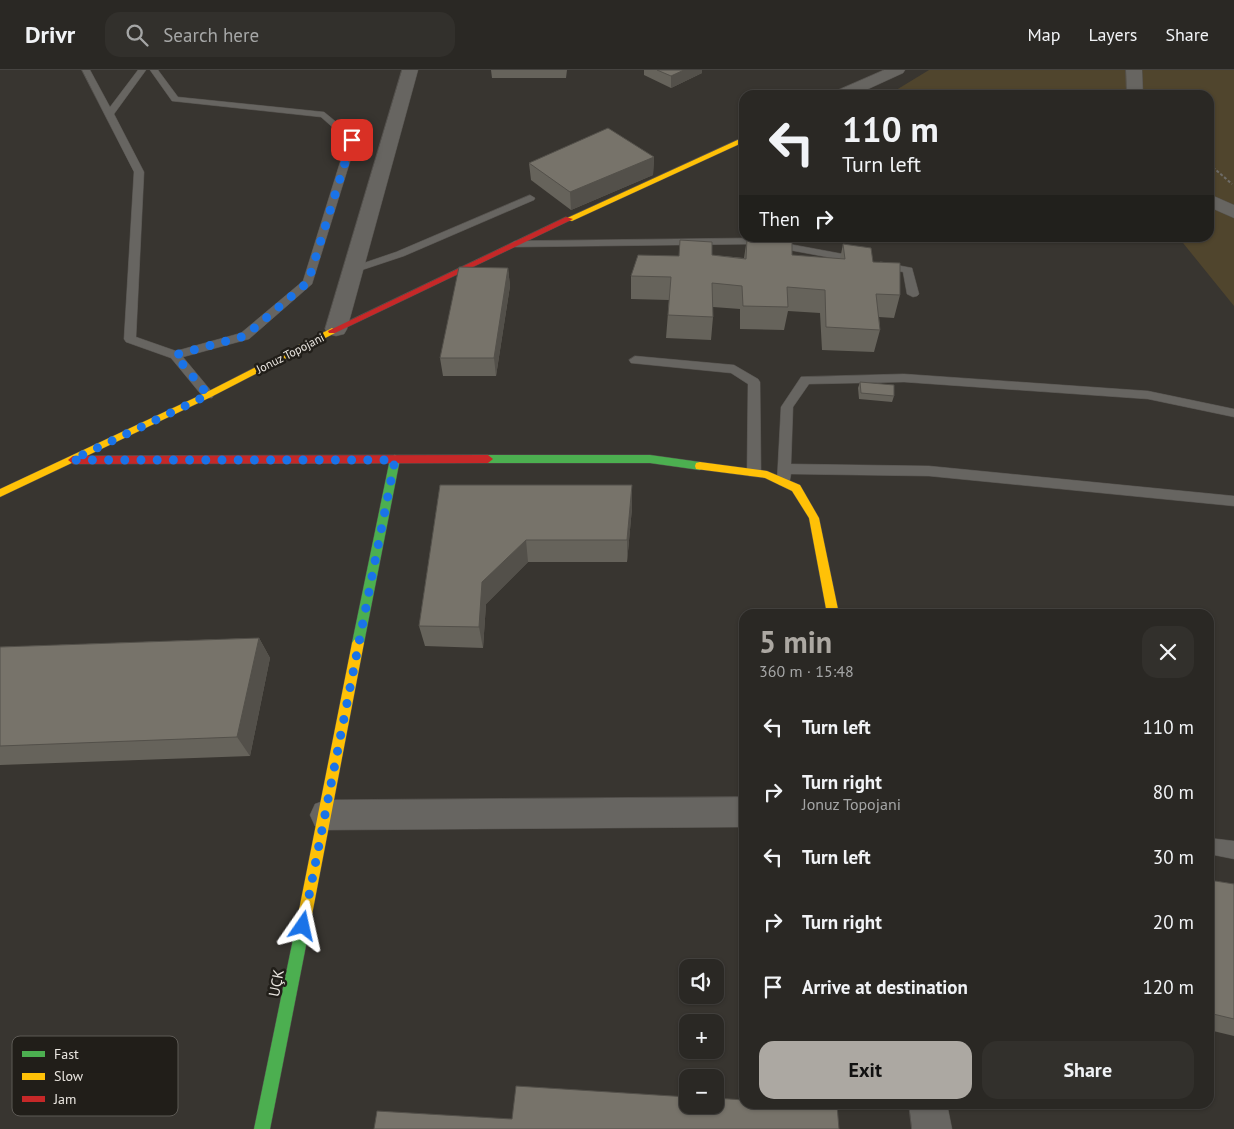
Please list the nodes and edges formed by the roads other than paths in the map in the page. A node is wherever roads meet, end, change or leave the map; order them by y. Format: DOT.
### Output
graph roads {
  1 [pos="86,70"];
  2 [pos="142,70"];
  3 [pos="154,70"];
  4 [pos="410,70"];
  5 [pos="897,70"];
  6 [pos="1134,70"];
  7 [pos="851,73"];
  8 [pos="873,81"];
  9 [pos="853,90"];
  10 [pos="1134,90"];
  11 [pos="109,114"];
  12 [pos="739,141"];
  13 [pos="530,198"];
  14 [pos="1214,202"];
  15 [pos="1234,212"];
  16 [pos="739,241"];
  17 [pos="762,242"];
  18 [pos="515,244"];
  19 [pos="353,270"];
  20 [pos="913,294"];
  21 [pos="336,329"];
  22 [pos="175,355"];
  23 [pos="635,360"];
  24 [pos="208,395"];
  25 [pos="1234,413"];
  26 [pos="72,460"];
  27 [pos="395,460"];
  28 [pos="754,473"];
  29 [pos="784,475"];
  30 [pos="0,493"];
  31 [pos="1234,500"];
  32 [pos="831,609"];
  33 [pos="739,812"];
  34 [pos="326,814"];
  35 [pos="1214,847"];
  36 [pos="1234,850"];
  37 [pos="929,1109"];
  38 [pos="262,1129"];
  39 [pos="932,1129"];
  1 -- 11 [label="lane"];
  2 -- 11 [label="lane"];
  3 -- 22 [label="lane"];
  4 -- 19 [label="street, Jonuz Topojani"];
  5 -- 8 [label="street"];
  6 -- 10 [label="street"];
  7 -- 8 [label="street"];
  8 -- 9 [label="street"];
  11 -- 22 [label="lane"];
  12 -- 18 [label="street"];
  13 -- 19 [label="lane"];
  14 -- 15 [label="street"];
  16 -- 18 [label="lane"];
  17 -- 20 [label="lane"];
  18 -- 21 [label="street"];
  19 -- 21 [label="street, Jonuz Topojani"];
  21 -- 24 [label="street, Jonuz Topojani"];
  22 -- 24 [label="lane"];
  23 -- 28 [label="lane"];
  24 -- 26 [label="street, Jonuz Topojani"];
  25 -- 29 [label="lane"];
  26 -- 27 [label="street"];
  26 -- 30 [label="street, Jonuz Topojani"];
  27 -- 28 [label="street"];
  27 -- 34 [label="street, UÇK"];
  28 -- 29 [label="street"];
  29 -- 31 [label="lane"];
  29 -- 32 [label="street"];
  33 -- 34 [label="street"];
  34 -- 38 [label="street, UÇK"];
  35 -- 36 [label="lane"];
  37 -- 39 [label="street"];
}
